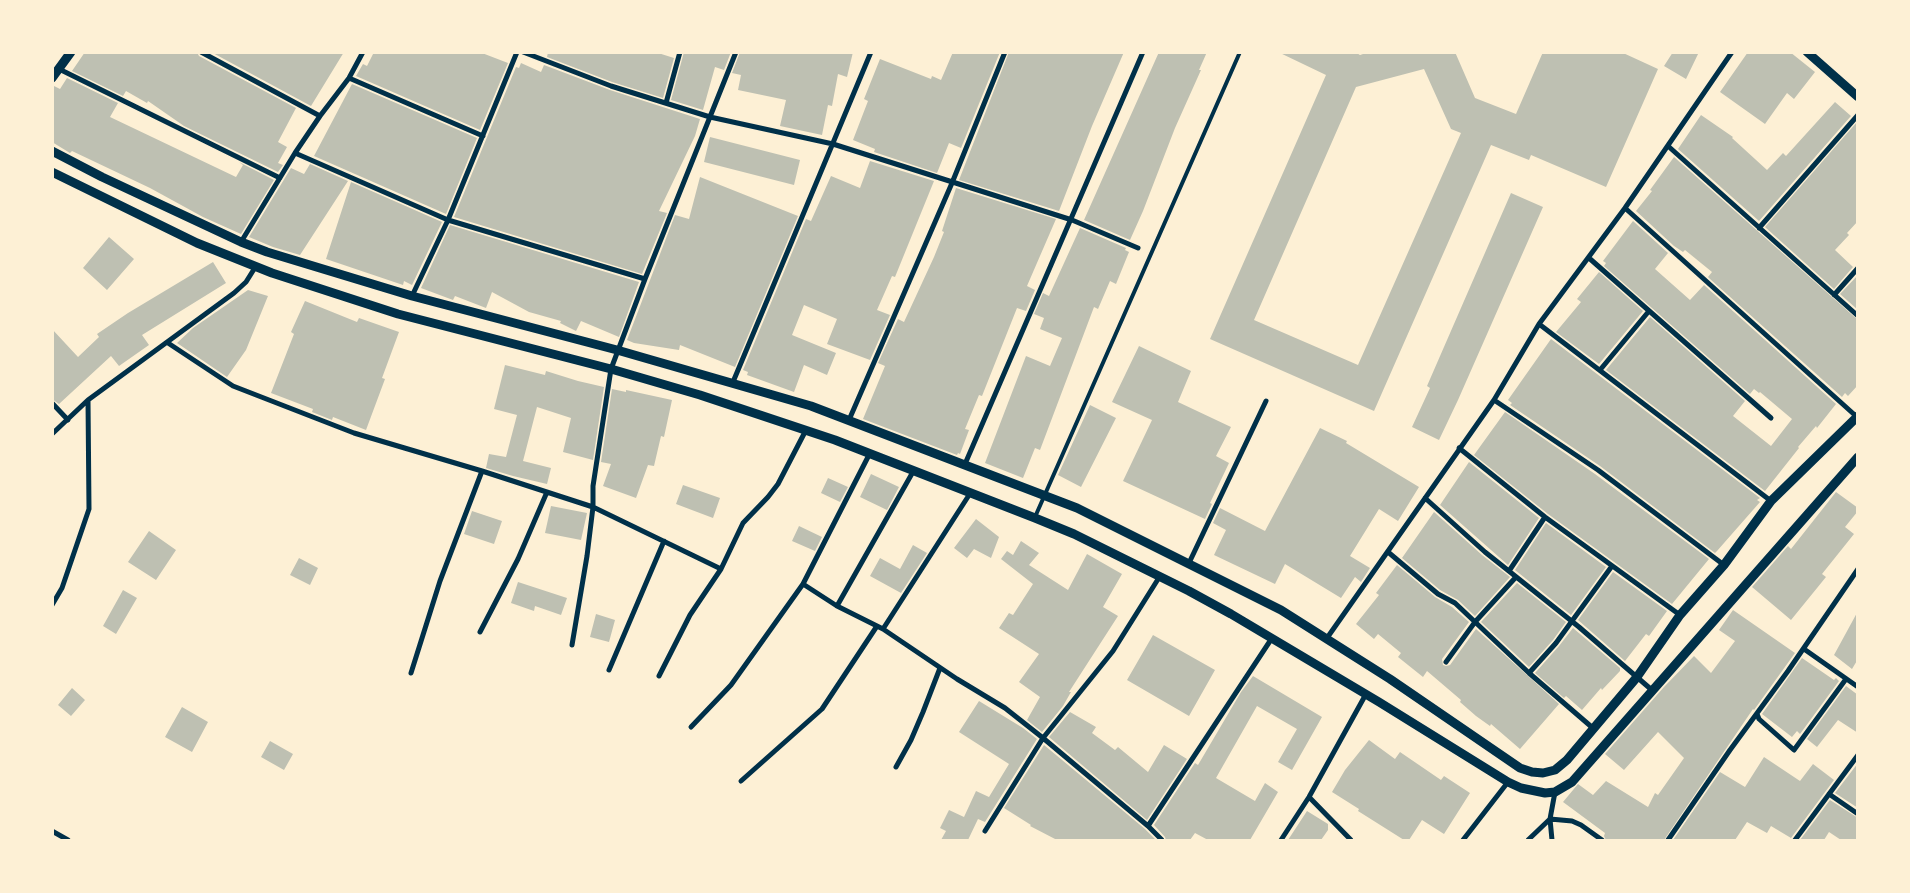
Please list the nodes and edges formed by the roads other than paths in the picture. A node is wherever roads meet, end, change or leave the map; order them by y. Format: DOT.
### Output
graph roads {
  1 [pos="71,52"];
  2 [pos="201,52"];
  3 [pos="363,52"];
  4 [pos="518,52"];
  5 [pos="523,52"];
  6 [pos="680,52"];
  7 [pos="736,52"];
  8 [pos="871,52"];
  9 [pos="1005,52"];
  10 [pos="1144,52"];
  11 [pos="1240,52"];
  12 [pos="1732,52"];
  13 [pos="1811,54"];
  14 [pos="59,69"];
  15 [pos="52,78"];
  16 [pos="349,78"];
  17 [pos="1858,97"];
  18 [pos="666,103"];
  19 [pos="1858,115"];
  20 [pos="320,116"];
  21 [pos="710,117"];
  22 [pos="483,136"];
  23 [pos="833,144"];
  24 [pos="1668,146"];
  25 [pos="52,151"];
  26 [pos="295,153"];
  27 [pos="52,172"];
  28 [pos="280,178"];
  29 [pos="952,183"];
  30 [pos="1625,208"];
  31 [pos="448,220"];
  32 [pos="1072,220"];
  33 [pos="1759,228"];
  34 [pos="241,242"];
  35 [pos="1138,248"];
  36 [pos="1589,258"];
  37 [pos="256,266"];
  38 [pos="1858,268"];
  39 [pos="645,279"];
  40 [pos="1834,295"];
  41 [pos="412,296"];
  42 [pos="1649,311"];
  43 [pos="1858,316"];
  44 [pos="1538,324"];
  45 [pos="168,343"];
  46 [pos="617,350"];
  47 [pos="611,369"];
  48 [pos="1600,370"];
  49 [pos="733,382"];
  50 [pos="88,400"];
  51 [pos="1494,400"];
  52 [pos="1266,401"];
  53 [pos="52,403"];
  54 [pos="1857,416"];
  55 [pos="1771,418"];
  56 [pos="68,420"];
  57 [pos="849,420"];
  58 [pos="806,429"];
  59 [pos="52,434"];
  60 [pos="1459,448"];
  61 [pos="870,453"];
  62 [pos="1858,457"];
  63 [pos="965,464"];
  64 [pos="482,470"];
  65 [pos="914,470"];
  66 [pos="547,492"];
  67 [pos="971,492"];
  68 [pos="1045,495"];
  69 [pos="1425,498"];
  70 [pos="1771,501"];
  71 [pos="593,506"];
  72 [pos="1545,517"];
  73 [pos="1035,518"];
  74 [pos="664,541"];
  75 [pos="1388,552"];
  76 [pos="1189,563"];
  77 [pos="1724,565"];
  78 [pos="1612,566"];
  79 [pos="720,569"];
  80 [pos="1858,569"];
  81 [pos="1509,571"];
  82 [pos="1160,576"];
  83 [pos="1516,577"];
  84 [pos="804,584"];
  85 [pos="52,605"];
  86 [pos="836,606"];
  87 [pos="1680,615"];
  88 [pos="1571,621"];
  89 [pos="1475,622"];
  90 [pos="877,626"];
  91 [pos="884,629"];
  92 [pos="480,632"];
  93 [pos="1272,638"];
  94 [pos="1327,638"];
  95 [pos="572,645"];
  96 [pos="1804,649"];
  97 [pos="1446,662"];
  98 [pos="940,668"];
  99 [pos="609,670"];
  100 [pos="411,673"];
  101 [pos="1530,673"];
  102 [pos="659,676"];
  103 [pos="1637,677"];
  104 [pos="1846,679"];
  105 [pos="1858,687"];
  106 [pos="1652,690"];
  107 [pos="1366,694"];
  108 [pos="1756,714"];
  109 [pos="691,727"];
  110 [pos="1594,729"];
  111 [pos="1043,738"];
  112 [pos="1858,755"];
  113 [pos="896,766"];
  114 [pos="741,781"];
  115 [pos="1508,782"];
  116 [pos="1555,792"];
  117 [pos="1829,794"];
  118 [pos="1309,796"];
  119 [pos="1858,814"];
  120 [pos="1550,819"];
  121 [pos="1148,826"];
  122 [pos="52,831"];
  123 [pos="985,831"];
  124 [pos="68,840"];
  125 [pos="1162,840"];
  126 [pos="1281,840"];
  127 [pos="1351,840"];
  128 [pos="1463,840"];
  129 [pos="1528,840"];
  130 [pos="1552,840"];
  131 [pos="1602,840"];
  132 [pos="1668,840"];
  133 [pos="1795,840"];
  1 -- 14 [label="street"];
  2 -- 20 [label="street"];
  3 -- 16 [label="street"];
  4 -- 22 [label="street"];
  5 -- 18 [label="street"];
  6 -- 18 [label="street"];
  7 -- 21 [label="street"];
  8 -- 23 [label="street"];
  9 -- 29 [label="street"];
  10 -- 32 [label="street"];
  11 -- 68 [label="lane"];
  12 -- 24 [label="street"];
  13 -- 17 [label="street"];
  14 -- 15 [label="street"];
  14 -- 28 [label="street"];
  16 -- 20 [label="street"];
  16 -- 22 [label="street"];
  18 -- 21 [label="street"];
  19 -- 33 [label="street"];
  20 -- 26 [label="street"];
  21 -- 23 [label="street"];
  21 -- 39 [label="street"];
  22 -- 31 [label="street"];
  23 -- 29 [label="street"];
  23 -- 49 [label="street"];
  24 -- 30 [label="street"];
  24 -- 33 [label="street"];
  25 -- 34 [label="street"];
  26 -- 28 [label="street"];
  26 -- 31 [label="street"];
  27 -- 37 [label="street"];
  28 -- 34 [label="street"];
  29 -- 32 [label="street"];
  29 -- 57 [label="street"];
  30 -- 36 [label="street"];
  30 -- 54 [label="street"];
  31 -- 39 [label="street"];
  31 -- 41 [label="street"];
  32 -- 35 [label="street"];
  32 -- 63 [label="street"];
  33 -- 40 [label="street"];
  34 -- 41 [label="street"];
  36 -- 42 [label="street"];
  36 -- 44 [label="street"];
  37 -- 45 [label="street"];
  37 -- 47 [label="street"];
  38 -- 40 [label="street"];
  39 -- 46 [label="street"];
  40 -- 43 [label="street"];
  41 -- 46 [label="street"];
  42 -- 48 [label="street"];
  42 -- 55 [label="street"];
  44 -- 48 [label="street"];
  44 -- 51 [label="street"];
  45 -- 50 [label="street"];
  45 -- 64 [label="street"];
  46 -- 47 [label="street"];
  46 -- 49 [label="street"];
  47 -- 58 [label="street"];
  47 -- 71 [label="street"];
  48 -- 70 [label="street"];
  49 -- 57 [label="street"];
  50 -- 56 [label="street"];
  50 -- 85 [label="street"];
  51 -- 60 [label="street"];
  51 -- 77 [label="street"];
  52 -- 76 [label="street"];
  53 -- 56 [label="street"];
  54 -- 70 [label="street"];
  56 -- 59 [label="street"];
  57 -- 63 [label="street"];
  58 -- 61 [label="street"];
  58 -- 79 [label="street"];
  60 -- 69 [label="street"];
  60 -- 72 [label="street"];
  61 -- 65 [label="street"];
  61 -- 84 [label="street"];
  62 -- 106 [label="street"];
  63 -- 68 [label="street"];
  64 -- 66 [label="street"];
  64 -- 100 [label="street"];
  65 -- 67 [label="street"];
  65 -- 86 [label="street"];
  66 -- 71 [label="street"];
  66 -- 92 [label="street"];
  67 -- 73 [label="street"];
  67 -- 91 [label="street"];
  68 -- 73 [label="lane"];
  68 -- 76 [label="street"];
  69 -- 75 [label="street"];
  69 -- 81 [label="street"];
  70 -- 77 [label="street"];
  71 -- 74 [label="street"];
  71 -- 95 [label="street"];
  72 -- 78 [label="street"];
  72 -- 81 [label="street"];
  73 -- 82 [label="street"];
  74 -- 79 [label="street"];
  74 -- 99 [label="street"];
  75 -- 89 [label="street"];
  75 -- 94 [label="street"];
  76 -- 94 [label="street"];
  77 -- 87 [label="street"];
  78 -- 87 [label="street"];
  78 -- 88 [label="street"];
  79 -- 102 [label="street"];
  80 -- 96 [label="street"];
  81 -- 83 [label="street"];
  82 -- 93 [label="street"];
  82 -- 111 [label="street"];
  83 -- 88 [label="street"];
  83 -- 89 [label="street"];
  84 -- 86 [label="street"];
  84 -- 109 [label="street"];
  86 -- 90 [label="street"];
  87 -- 103 [label="street"];
  88 -- 101 [label="street"];
  88 -- 103 [label="street"];
  89 -- 97 [label="street"];
  89 -- 101 [label="street"];
  90 -- 91 [label="street"];
  90 -- 114 [label="street"];
  91 -- 98 [label="street"];
  93 -- 107 [label="street"];
  93 -- 121 [label="street"];
  94 -- 110 [label="street"];
  96 -- 104 [label="street"];
  96 -- 108 [label="street"];
  98 -- 111 [label="street"];
  98 -- 113 [label="street"];
  101 -- 110 [label="street"];
  103 -- 106 [label="street"];
  103 -- 110 [label="street"];
  104 -- 105 [label="street"];
  104 -- 108 [label="street"];
  106 -- 116 [label="street"];
  107 -- 115 [label="street"];
  107 -- 118 [label="street"];
  108 -- 132 [label="street"];
  111 -- 121 [label="street"];
  111 -- 123 [label="street"];
  112 -- 117 [label="street"];
  115 -- 116 [label="street"];
  115 -- 128 [label="street"];
  116 -- 120 [label="street"];
  117 -- 119 [label="street"];
  117 -- 133 [label="street"];
  118 -- 126 [label="street"];
  118 -- 127 [label="street"];
  120 -- 129 [label="street"];
  120 -- 130 [label="street"];
  120 -- 131 [label="street"];
  121 -- 125 [label="street"];
  122 -- 124 [label="street"];
}
